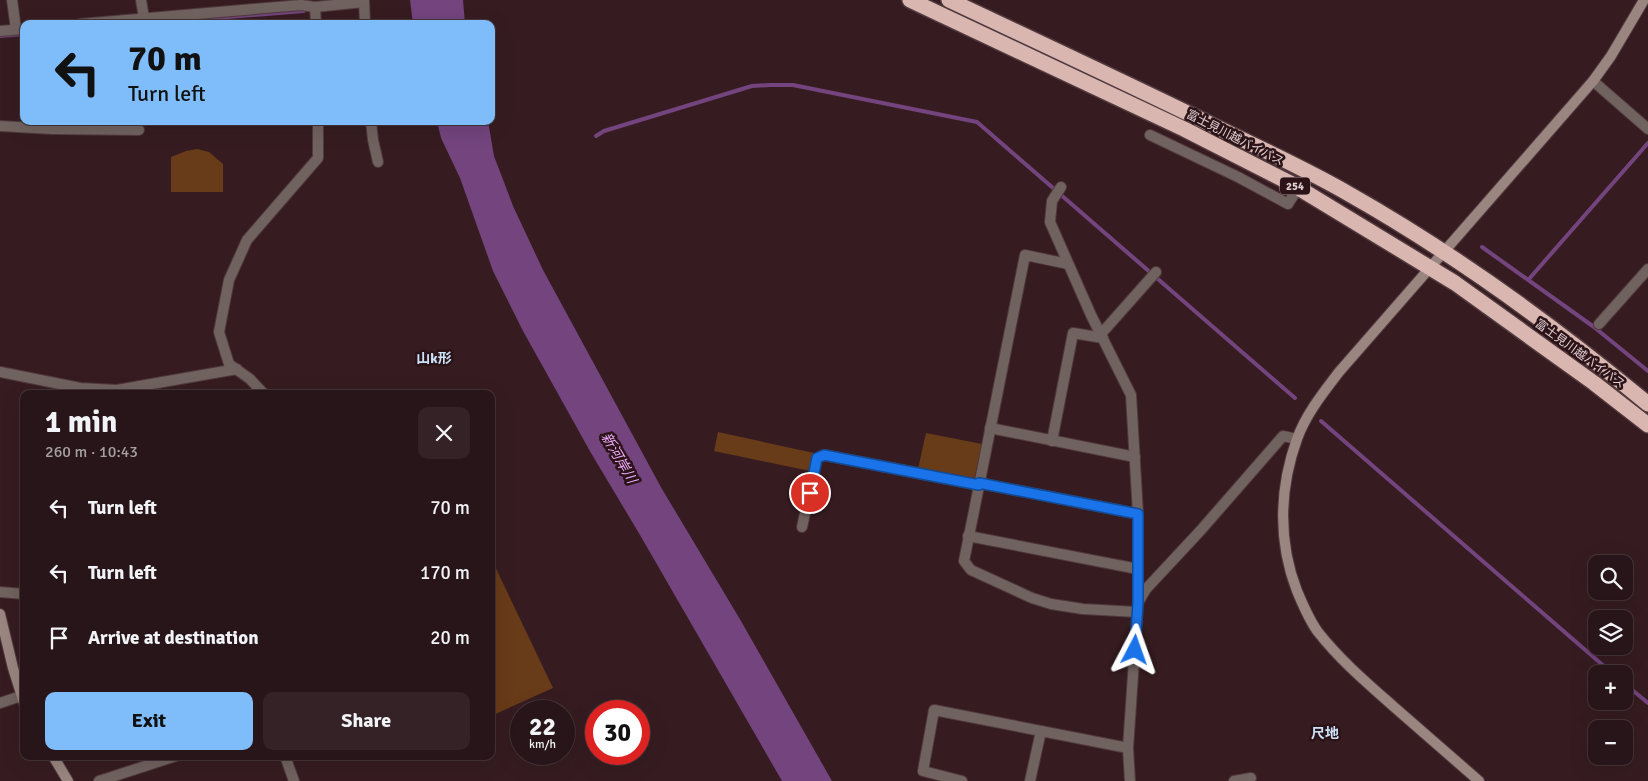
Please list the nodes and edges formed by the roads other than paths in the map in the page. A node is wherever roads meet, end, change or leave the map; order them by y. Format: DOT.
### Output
graph roads {
  1 [pos="12,0"];
  2 [pos="141,0"];
  3 [pos="910,0"];
  4 [pos="949,0"];
  5 [pos="1644,0"];
  6 [pos="364,1"];
  7 [pos="267,4"];
  8 [pos="315,7"];
  9 [pos="144,18"];
  10 [pos="123,20"];
  11 [pos="316,20"];
  12 [pos="366,20"];
  13 [pos="20,29"];
  14 [pos="0,31"];
  15 [pos="1593,81"];
  16 [pos="318,125"];
  17 [pos="371,125"];
  18 [pos="0,126"];
  19 [pos="1648,129"];
  20 [pos="139,130"];
  21 [pos="1150,136"];
  22 [pos="378,162"];
  23 [pos="1298,188"];
  24 [pos="1058,191"];
  25 [pos="1444,251"];
  26 [pos="1068,264"];
  27 [pos="1430,267"];
  28 [pos="1648,269"];
  29 [pos="1153,276"];
  30 [pos="1599,324"];
  31 [pos="1102,336"];
  32 [pos="237,369"];
  33 [pos="0,372"];
  34 [pos="260,390"];
  35 [pos="1648,404"];
  36 [pos="1648,425"];
  37 [pos="990,428"];
  38 [pos="1297,439"];
  39 [pos="1052,441"];
  40 [pos="1135,457"];
  41 [pos="979,484"];
  42 [pos="1138,514"];
  43 [pos="802,527"];
  44 [pos="968,536"];
  45 [pos="1138,569"];
  46 [pos="0,592"];
  47 [pos="20,594"];
  48 [pos="1138,607"];
  49 [pos="0,614"];
  50 [pos="20,692"];
  51 [pos="20,700"];
  52 [pos="0,704"];
  53 [pos="1041,731"];
  54 [pos="1128,748"];
  55 [pos="55,760"];
  56 [pos="164,760"];
  57 [pos="286,760"];
  58 [pos="1251,778"];
  59 [pos="68,781"];
  60 [pos="99,781"];
  61 [pos="294,781"];
  62 [pos="962,781"];
  63 [pos="1030,781"];
  64 [pos="1130,781"];
  65 [pos="1234,781"];
  66 [pos="1479,781"];
  1 -- 13 [label="street"];
  2 -- 9 [label="street"];
  3 -- 23 [label="highway, 富士見川越バイパス / 254"];
  4 -- 25 [label="highway, 富士見川越バイパス / 254"];
  5 -- 15 [label="street"];
  6 -- 8 [label="street"];
  6 -- 12 [label="street"];
  7 -- 8 [label="street"];
  7 -- 9 [label="street"];
  8 -- 11 [label="street"];
  9 -- 10 [label="street"];
  13 -- 14 [label="street"];
  15 -- 19 [label="street"];
  15 -- 25 [label="street"];
  16 -- 32 [label="street"];
  17 -- 22 [label="street"];
  18 -- 20 [label="street"];
  21 -- 23 [label="street"];
  23 -- 27 [label="highway, 富士見川越バイパス / 254"];
  24 -- 26 [label="street"];
  25 -- 27 [label="street"];
  25 -- 35 [label="highway, 富士見川越バイパス / 254"];
  26 -- 31 [label="street"];
  26 -- 37 [label="street"];
  27 -- 36 [label="highway, 富士見川越バイパス / 254"];
  27 -- 38 [label="street"];
  28 -- 30 [label="street"];
  29 -- 31 [label="street"];
  31 -- 39 [label="street"];
  31 -- 40 [label="street"];
  32 -- 33 [label="street"];
  32 -- 34 [label="street"];
  37 -- 39 [label="street"];
  37 -- 41 [label="street"];
  38 -- 48 [label="street"];
  38 -- 66 [label="street"];
  39 -- 40 [label="street"];
  40 -- 42 [label="street"];
  41 -- 42 [label="street"];
  41 -- 43 [label="street"];
  41 -- 44 [label="street"];
  42 -- 45 [label="street"];
  44 -- 45 [label="street"];
  44 -- 48 [label="street"];
  45 -- 48 [label="street"];
  46 -- 47 [label="street"];
  48 -- 54 [label="street"];
  49 -- 50 [label="street"];
  51 -- 52 [label="street"];
  53 -- 54 [label="street"];
  53 -- 62 [label="street"];
  53 -- 63 [label="street"];
  54 -- 64 [label="street"];
  55 -- 59 [label="street"];
  56 -- 60 [label="street"];
  57 -- 61 [label="street"];
  58 -- 65 [label="street"];
}
